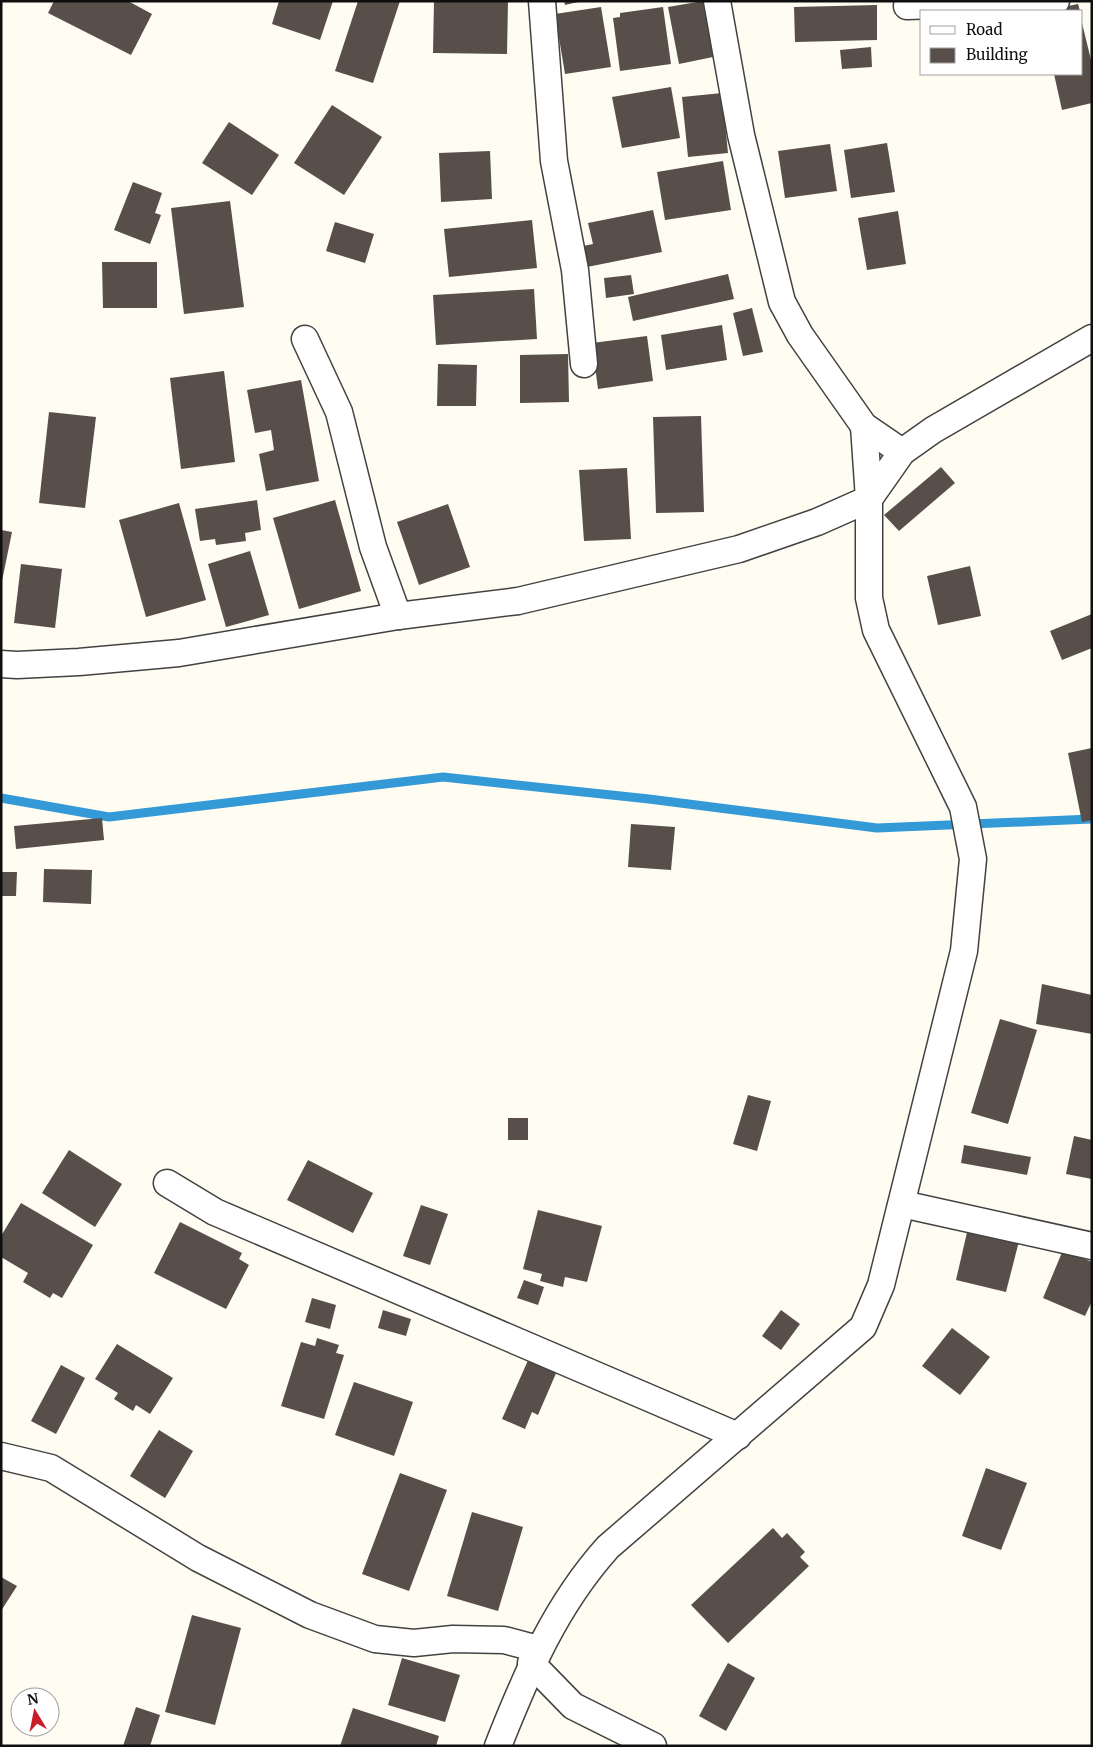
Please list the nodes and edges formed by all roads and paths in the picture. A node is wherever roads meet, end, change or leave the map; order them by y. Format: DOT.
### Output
graph roads {
  1 [pos="542,1"];
  2 [pos="717,1"];
  3 [pos="1056,1"];
  4 [pos="907,6"];
  5 [pos="1092,338"];
  6 [pos="305,339"];
  7 [pos="584,364"];
  8 [pos="864,426"];
  9 [pos="902,452"];
  10 [pos="869,499"];
  11 [pos="398,616"];
  12 [pos="1,664"];
  13 [pos="167,1183"];
  14 [pos="902,1204"];
  15 [pos="1092,1246"];
  16 [pos="738,1436"];
  17 [pos="1,1456"];
  18 [pos="535,1656"];
  19 [pos="498,1746"];
  20 [pos="653,1746"];
  1 -- 7 [label="street"];
  2 -- 8 [label="street"];
  3 -- 4 [label="street"];
  5 -- 9 [label="street"];
  6 -- 11 [label="street"];
  8 -- 9 [label="street"];
  8 -- 10 [label="street"];
  9 -- 10 [label="street"];
  10 -- 11 [label="street"];
  10 -- 14 [label="street"];
  11 -- 12 [label="street"];
  13 -- 16 [label="street"];
  14 -- 15 [label="street"];
  14 -- 16 [label="street"];
  16 -- 18 [label="street"];
  17 -- 18 [label="street"];
  18 -- 19 [label="street"];
  18 -- 20 [label="street"];
}
